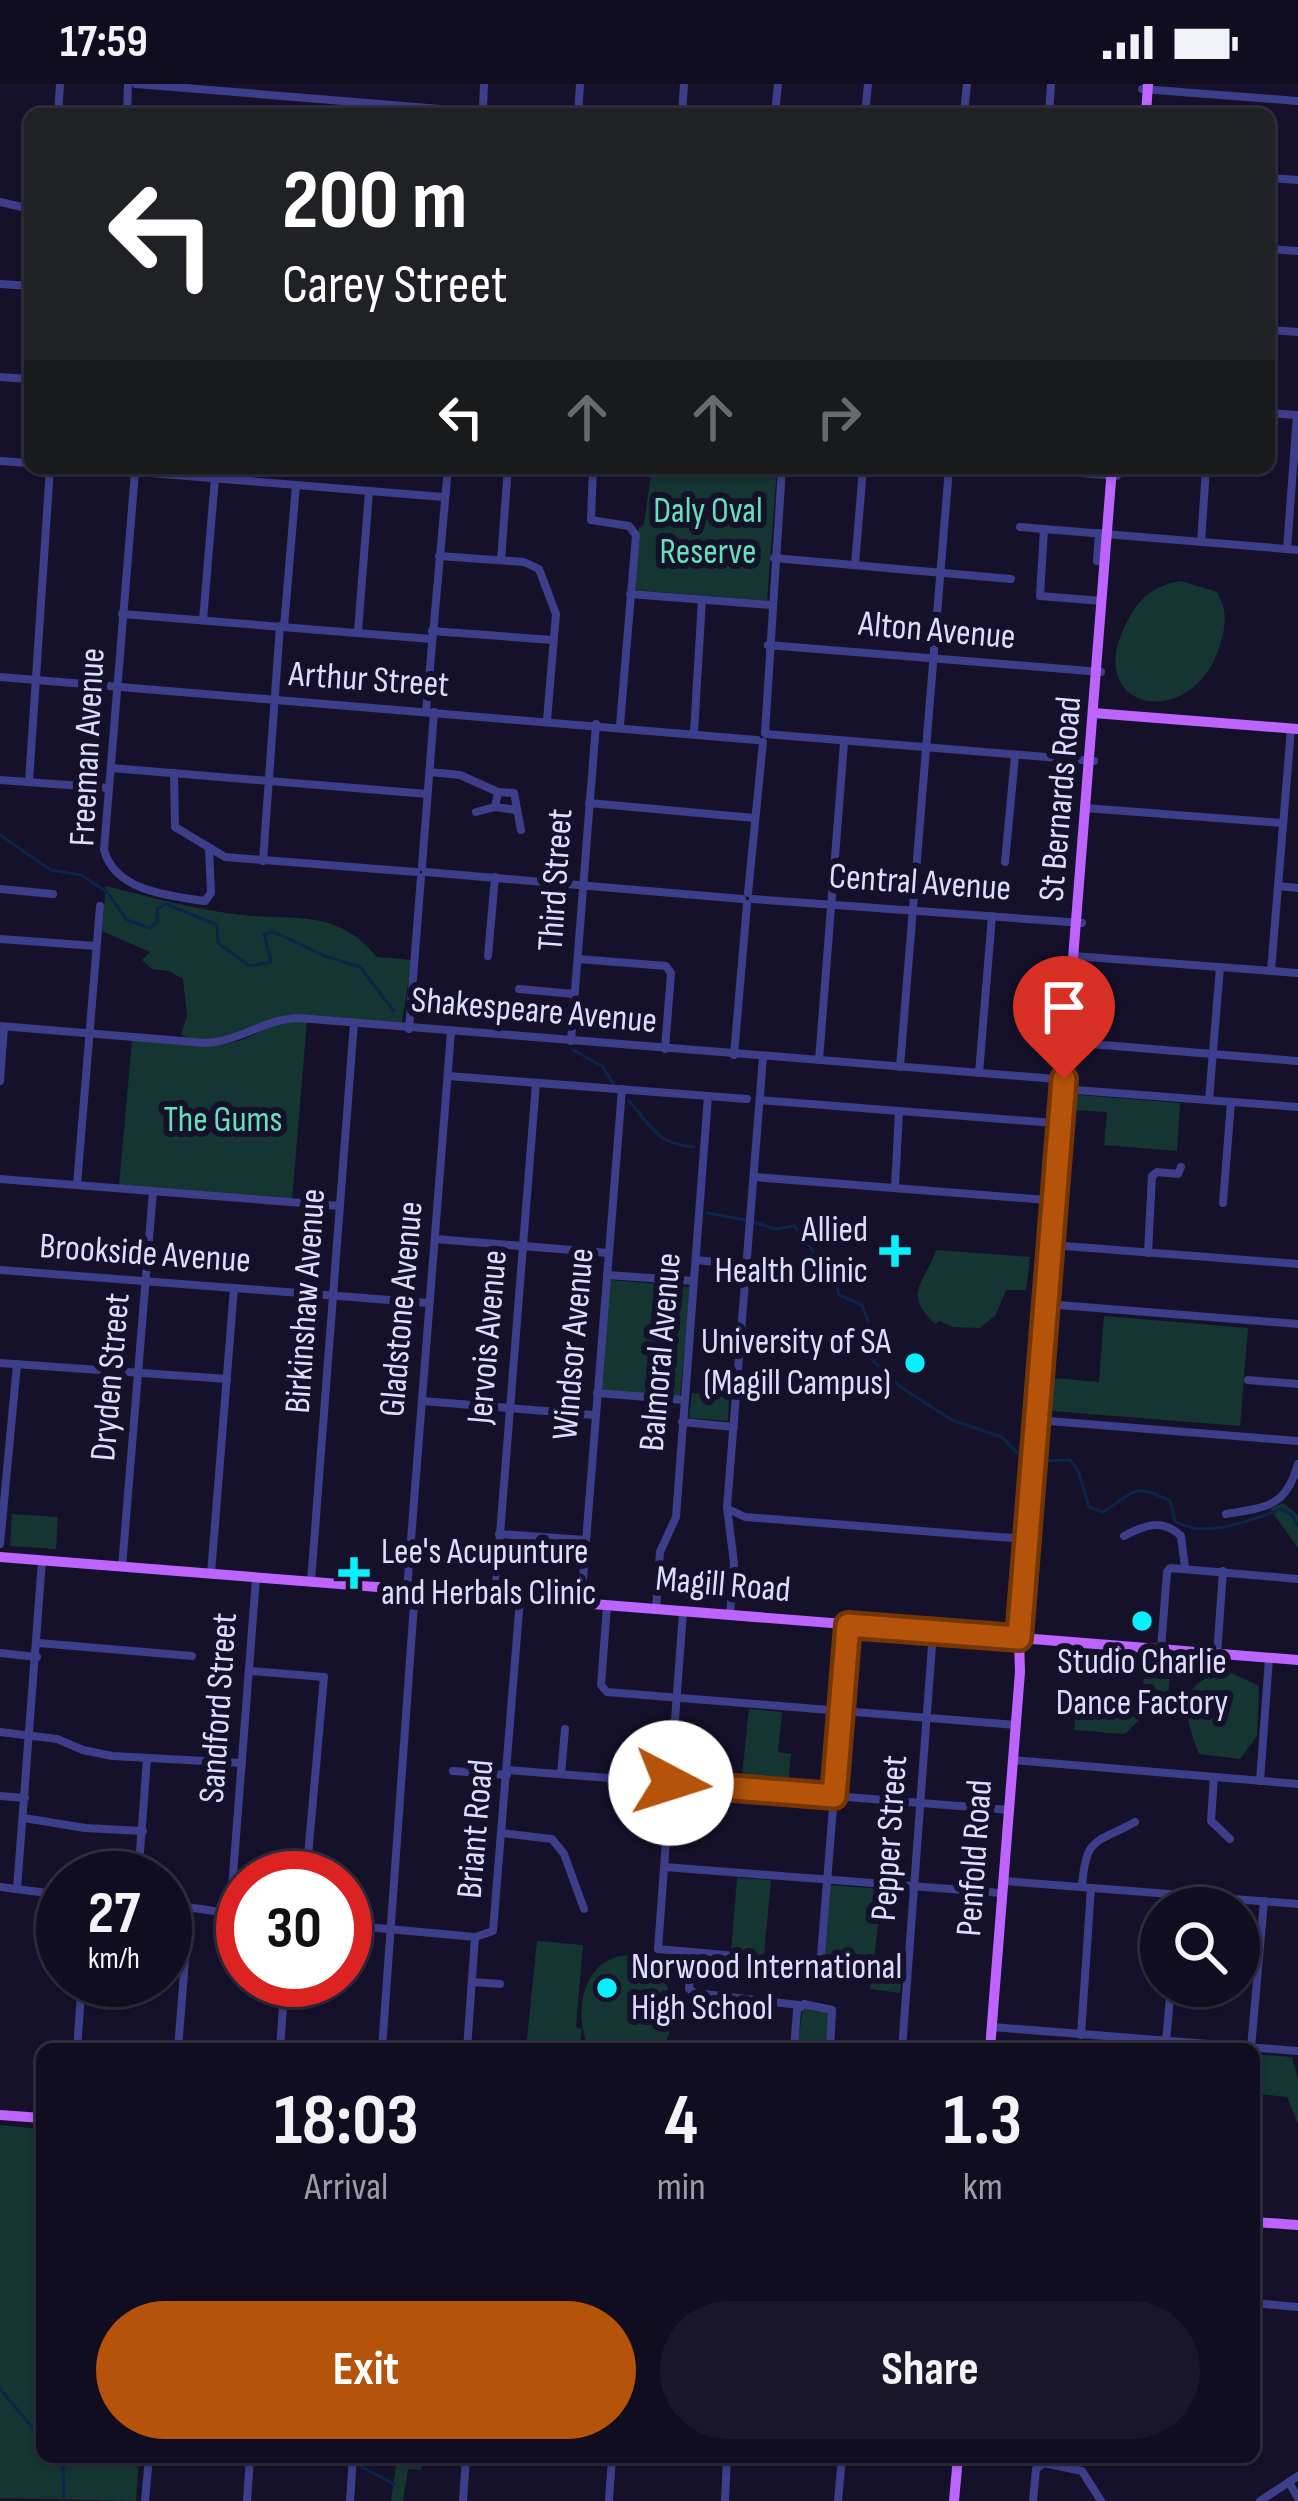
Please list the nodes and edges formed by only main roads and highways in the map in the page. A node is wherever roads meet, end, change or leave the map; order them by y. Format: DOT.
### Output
graph roads {
  1 [pos="1114,474"];
  2 [pos="1106,533"];
  3 [pos="1099,671"];
  4 [pos="1096,714"];
  5 [pos="1294,729"];
  6 [pos="1037,1449"];
  7 [pos="0,1557"];
  8 [pos="1023,1638"];
  9 [pos="1298,1660"];
  10 [pos="991,2043"];
  11 [pos="0,2115"];
  12 [pos="36,2118"];
  13 [pos="1260,2222"];
  14 [pos="1298,2225"];
  15 [pos="957,2463"];
  16 [pos="954,2501"];
  1 -- 2 [label="main road, St Bernards Road"];
  2 -- 3 [label="main road, St Bernards Road"];
  2 -- 3 [label="main road, St Bernards Road"];
  3 -- 4 [label="main road, St Bernards Road"];
  4 -- 5 [label="main road"];
  4 -- 6 [label="main road, St Bernards Road"];
  6 -- 8 [label="main road, St Bernards Road"];
  6 -- 8 [label="main road, St Bernards Road"];
  7 -- 8 [label="main road, Magill Road"];
  8 -- 9 [label="main road, Magill Road"];
  8 -- 10 [label="main road, Penfold Road"];
  11 -- 12 [label="main road"];
  13 -- 14 [label="main road"];
  15 -- 16 [label="main road"];
}
